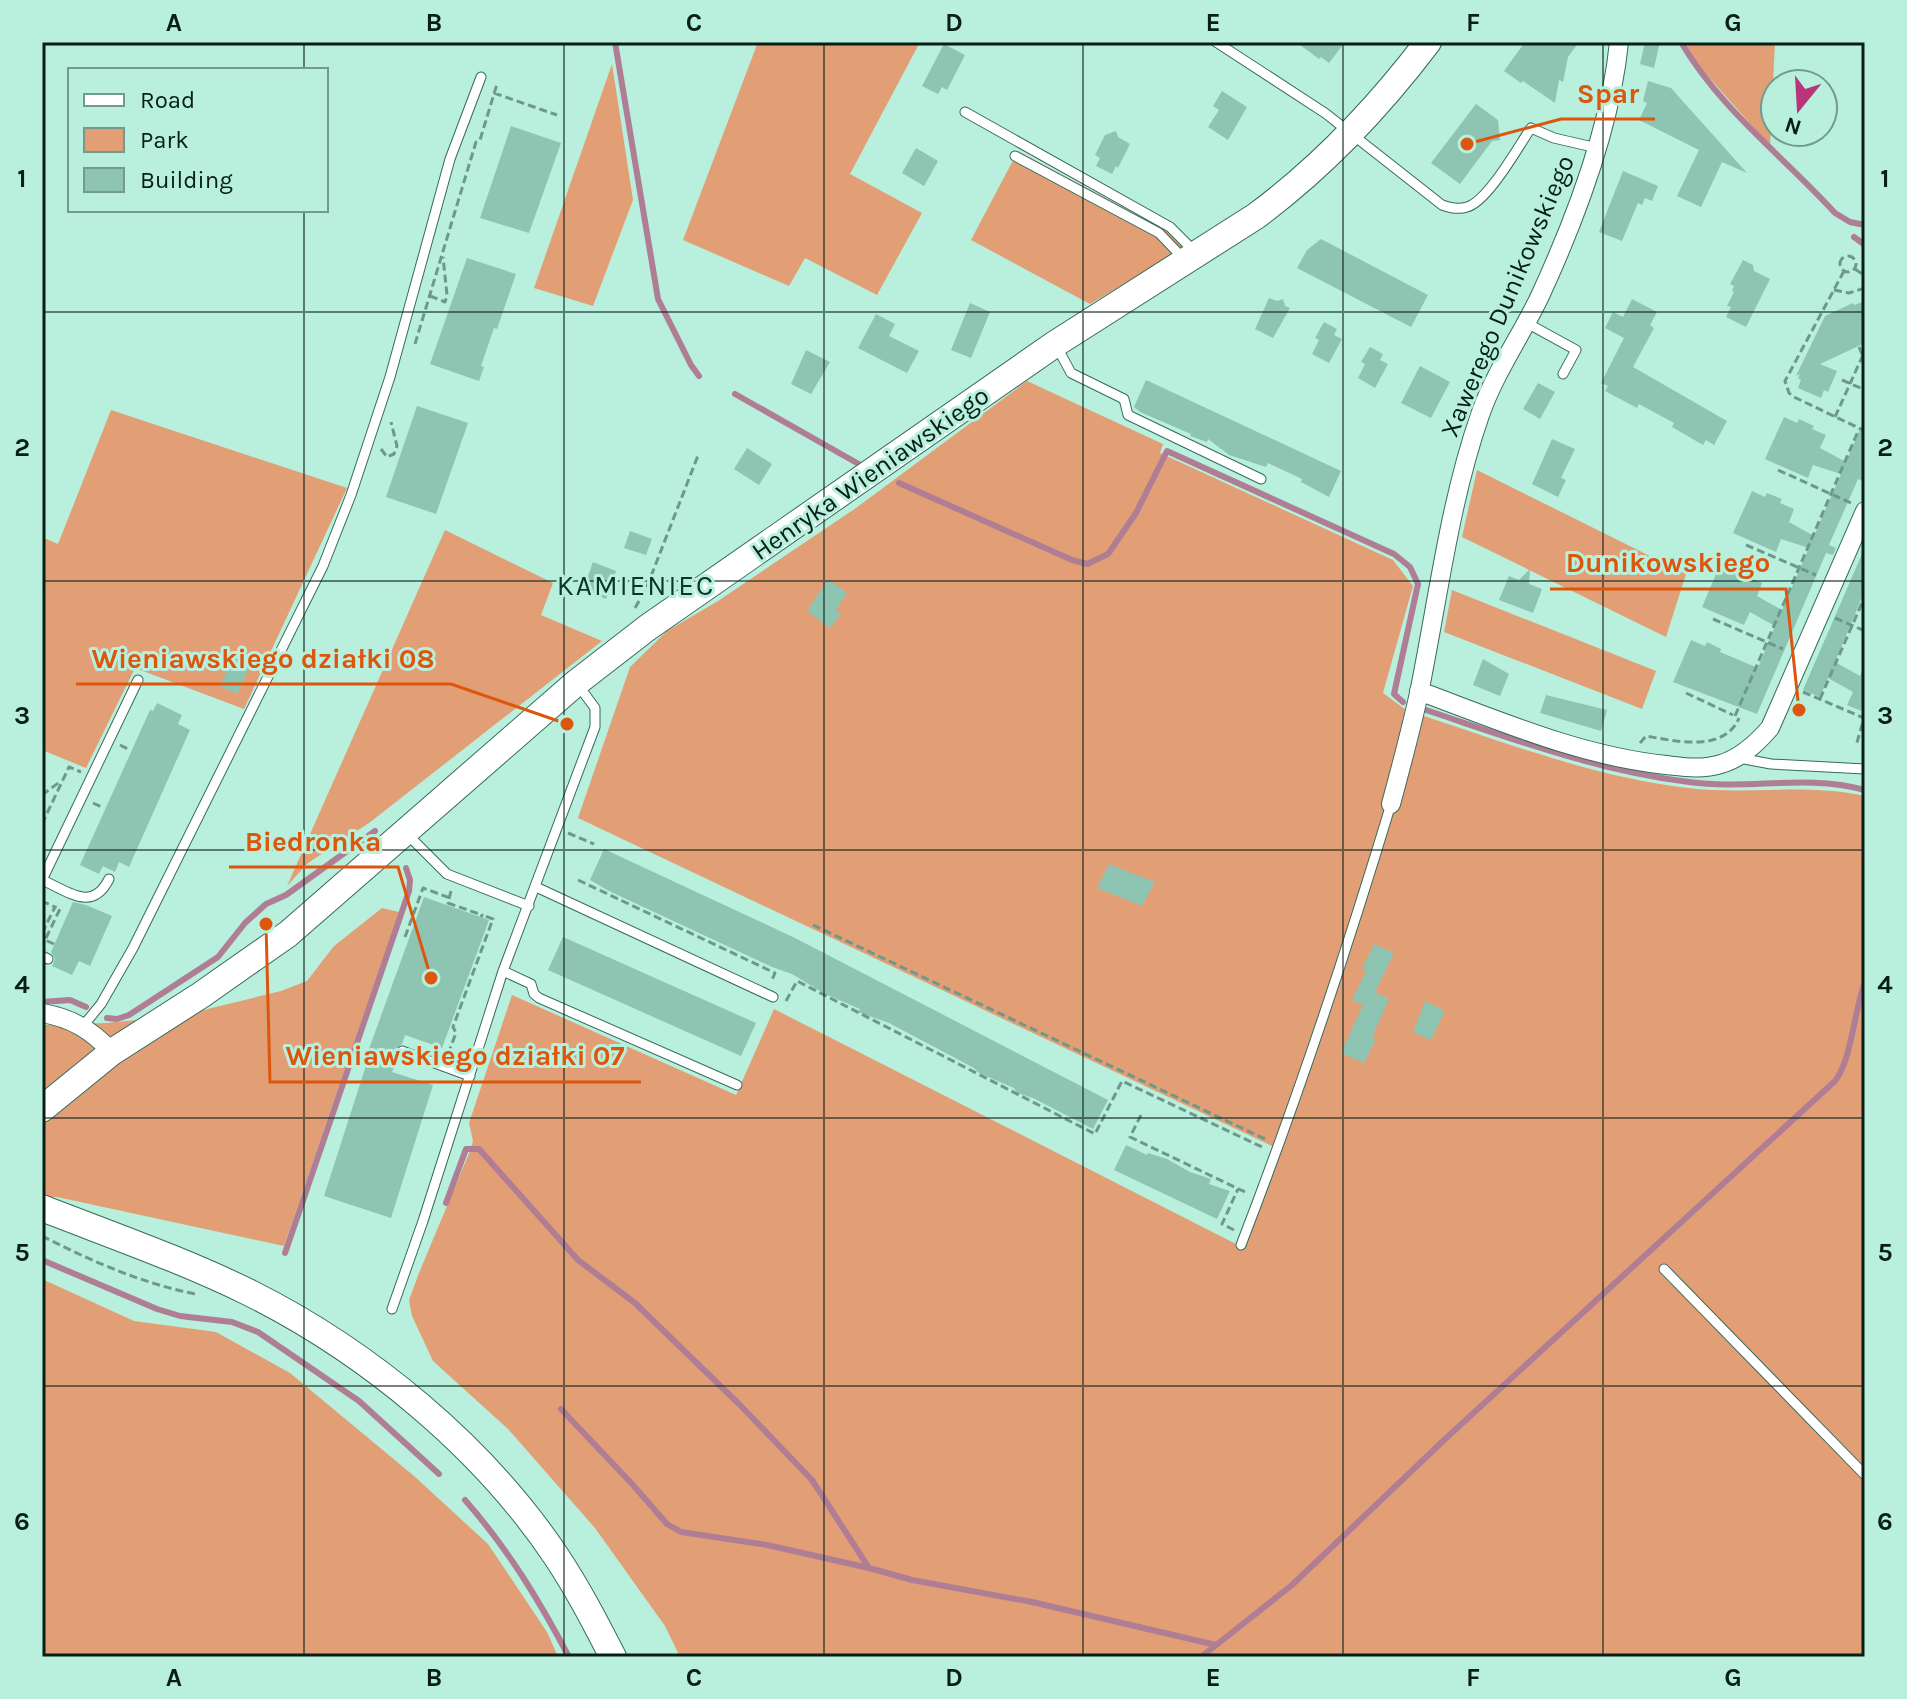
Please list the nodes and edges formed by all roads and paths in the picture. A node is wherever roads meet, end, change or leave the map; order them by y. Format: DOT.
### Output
graph roads {
  1 [pos="1216,42"];
  2 [pos="1428,42"];
  3 [pos="1619,42"];
  4 [pos="481,77"];
  5 [pos="494,93"];
  6 [pos="965,112"];
  7 [pos="557,115"];
  8 [pos="1350,134"];
  9 [pos="1597,148"];
  10 [pos="1015,156"];
  11 [pos="442,253"];
  12 [pos="1190,257"];
  13 [pos="1854,268"];
  14 [pos="1844,271"];
  15 [pos="1865,276"];
  16 [pos="1865,288"];
  17 [pos="1833,289"];
  18 [pos="430,296"];
  19 [pos="1525,322"];
  20 [pos="1055,344"];
  21 [pos="1859,347"];
  22 [pos="1864,357"];
  23 [pos="1563,374"];
  24 [pos="1842,380"];
  25 [pos="1850,383"];
  26 [pos="1865,390"];
  27 [pos="389,414"];
  28 [pos="1835,417"];
  29 [pos="1859,429"];
  30 [pos="1865,431"];
  31 [pos="379,444"];
  32 [pos="388,447"];
  33 [pos="396,450"];
  34 [pos="699,453"];
  35 [pos="1778,470"];
  36 [pos="1261,479"];
  37 [pos="1831,494"];
  38 [pos="1859,507"];
  39 [pos="1746,545"];
  40 [pos="1799,568"];
  41 [pos="1834,583"];
  42 [pos="1865,596"];
  43 [pos="1821,612"];
  44 [pos="1713,619"];
  45 [pos="1852,625"];
  46 [pos="647,628"];
  47 [pos="1865,631"];
  48 [pos="1767,642"];
  49 [pos="1802,657"];
  50 [pos="138,680"];
  51 [pos="576,683"];
  52 [pos="1789,686"];
  53 [pos="1419,691"];
  54 [pos="1686,693"];
  55 [pos="1820,699"];
  56 [pos="1735,716"];
  57 [pos="1856,746"];
  58 [pos="1634,751"];
  59 [pos="1736,758"];
  60 [pos="1865,769"];
  61 [pos="92,777"];
  62 [pos="63,779"];
  63 [pos="42,795"];
  64 [pos="89,801"];
  65 [pos="1391,804"];
  66 [pos="104,808"];
  67 [pos="43,821"];
  68 [pos="557,828"];
  69 [pos="406,833"];
  70 [pos="594,844"];
  71 [pos="109,879"];
  72 [pos="42,880"];
  73 [pos="578,880"];
  74 [pos="536,887"];
  75 [pos="450,898"];
  76 [pos="529,906"];
  77 [pos="55,907"];
  78 [pos="482,915"];
  79 [pos="813,925"];
  80 [pos="405,937"];
  81 [pos="44,940"];
  82 [pos="54,944"];
  83 [pos="503,971"];
  84 [pos="769,995"];
  85 [pos="786,1001"];
  86 [pos="42,1013"];
  87 [pos="83,1026"];
  88 [pos="402,1051"];
  89 [pos="112,1052"];
  90 [pos="444,1066"];
  91 [pos="470,1076"];
  92 [pos="737,1085"];
  93 [pos="42,1109"];
  94 [pos="1141,1115"];
  95 [pos="1278,1150"];
  96 [pos="1238,1189"];
  97 [pos="1259,1199"];
  98 [pos="42,1208"];
  99 [pos="42,1236"];
  100 [pos="1243,1240"];
  101 [pos="1664,1269"];
  102 [pos="200,1295"];
  103 [pos="392,1309"];
  104 [pos="1865,1475"];
  105 [pos="613,1657"];
  1 -- 8 [label="lane"];
  2 -- 8 [label="street, Henryka Wieniawskiego"];
  3 -- 9 [label="street, Xawerego Dunikowskiego"];
  4 -- 87 [label="lane"];
  5 -- 7 [label="path"];
  6 -- 12 [label="lane"];
  8 -- 9 [label="lane"];
  8 -- 12 [label="street, Henryka Wieniawskiego"];
  9 -- 19 [label="street, Xawerego Dunikowskiego"];
  10 -- 12 [label="lane"];
  11 -- 18 [label="path"];
  12 -- 20 [label="street, Henryka Wieniawskiego"];
  13 -- 14 [label="path"];
  13 -- 14 [label="path"];
  13 -- 15 [label="path"];
  14 -- 17 [label="path"];
  16 -- 17 [label="path"];
  17 -- 28 [label="path"];
  19 -- 23 [label="lane"];
  19 -- 53 [label="street, Xawerego Dunikowskiego"];
  20 -- 36 [label="lane"];
  20 -- 46 [label="street, Henryka Wieniawskiego"];
  21 -- 22 [label="path"];
  22 -- 25 [label="path"];
  24 -- 25 [label="path"];
  25 -- 26 [label="path"];
  25 -- 28 [label="path"];
  27 -- 33 [label="path"];
  28 -- 29 [label="path"];
  29 -- 30 [label="path"];
  29 -- 37 [label="path"];
  31 -- 33 [label="path"];
  32 -- 33 [label="path"];
  34 -- 46 [label="path"];
  35 -- 37 [label="path"];
  37 -- 38 [label="path"];
  37 -- 40 [label="path"];
  38 -- 41 [label="street"];
  39 -- 40 [label="path"];
  40 -- 41 [label="path"];
  40 -- 48 [label="path"];
  41 -- 43 [label="street"];
  42 -- 45 [label="path"];
  43 -- 45 [label="path"];
  43 -- 49 [label="street"];
  44 -- 48 [label="path"];
  45 -- 47 [label="path"];
  45 -- 55 [label="path"];
  46 -- 51 [label="street, Henryka Wieniawskiego"];
  48 -- 49 [label="path"];
  48 -- 56 [label="path"];
  49 -- 52 [label="street"];
  50 -- 61 [label="lane"];
  51 -- 68 [label="lane"];
  51 -- 69 [label="street, Henryka Wieniawskiego"];
  52 -- 55 [label="path"];
  52 -- 59 [label="street"];
  53 -- 59 [label="street"];
  53 -- 65 [label="street, Xawerego Dunikowskiego"];
  54 -- 56 [label="path"];
  55 -- 57 [label="path"];
  56 -- 58 [label="path"];
  59 -- 60 [label="lane"];
  61 -- 62 [label="path"];
  61 -- 72 [label="lane"];
  62 -- 63 [label="path"];
  62 -- 67 [label="path"];
  64 -- 66 [label="path"];
  65 -- 95 [label="lane"];
  68 -- 70 [label="path"];
  68 -- 74 [label="lane"];
  69 -- 76 [label="lane"];
  69 -- 89 [label="street, Henryka Wieniawskiego"];
  71 -- 72 [label="lane"];
  73 -- 84 [label="path"];
  74 -- 76 [label="lane"];
  74 -- 84 [label="lane"];
  75 -- 80 [label="path"];
  76 -- 83 [label="lane"];
  77 -- 81 [label="path"];
  78 -- 90 [label="path"];
  79 -- 95 [label="path"];
  81 -- 82 [label="path"];
  83 -- 91 [label="lane"];
  83 -- 92 [label="lane"];
  85 -- 95 [label="path"];
  86 -- 87 [label="street"];
  87 -- 89 [label="street"];
  88 -- 90 [label="lane"];
  89 -- 93 [label="street, Henryka Wieniawskiego"];
  90 -- 91 [label="lane"];
  91 -- 103 [label="lane"];
  94 -- 96 [label="path"];
  95 -- 97 [label="lane"];
  96 -- 97 [label="path"];
  96 -- 100 [label="path"];
  97 -- 100 [label="lane"];
  98 -- 105 [label="street"];
  99 -- 102 [label="path"];
  101 -- 104 [label="lane"];
}
